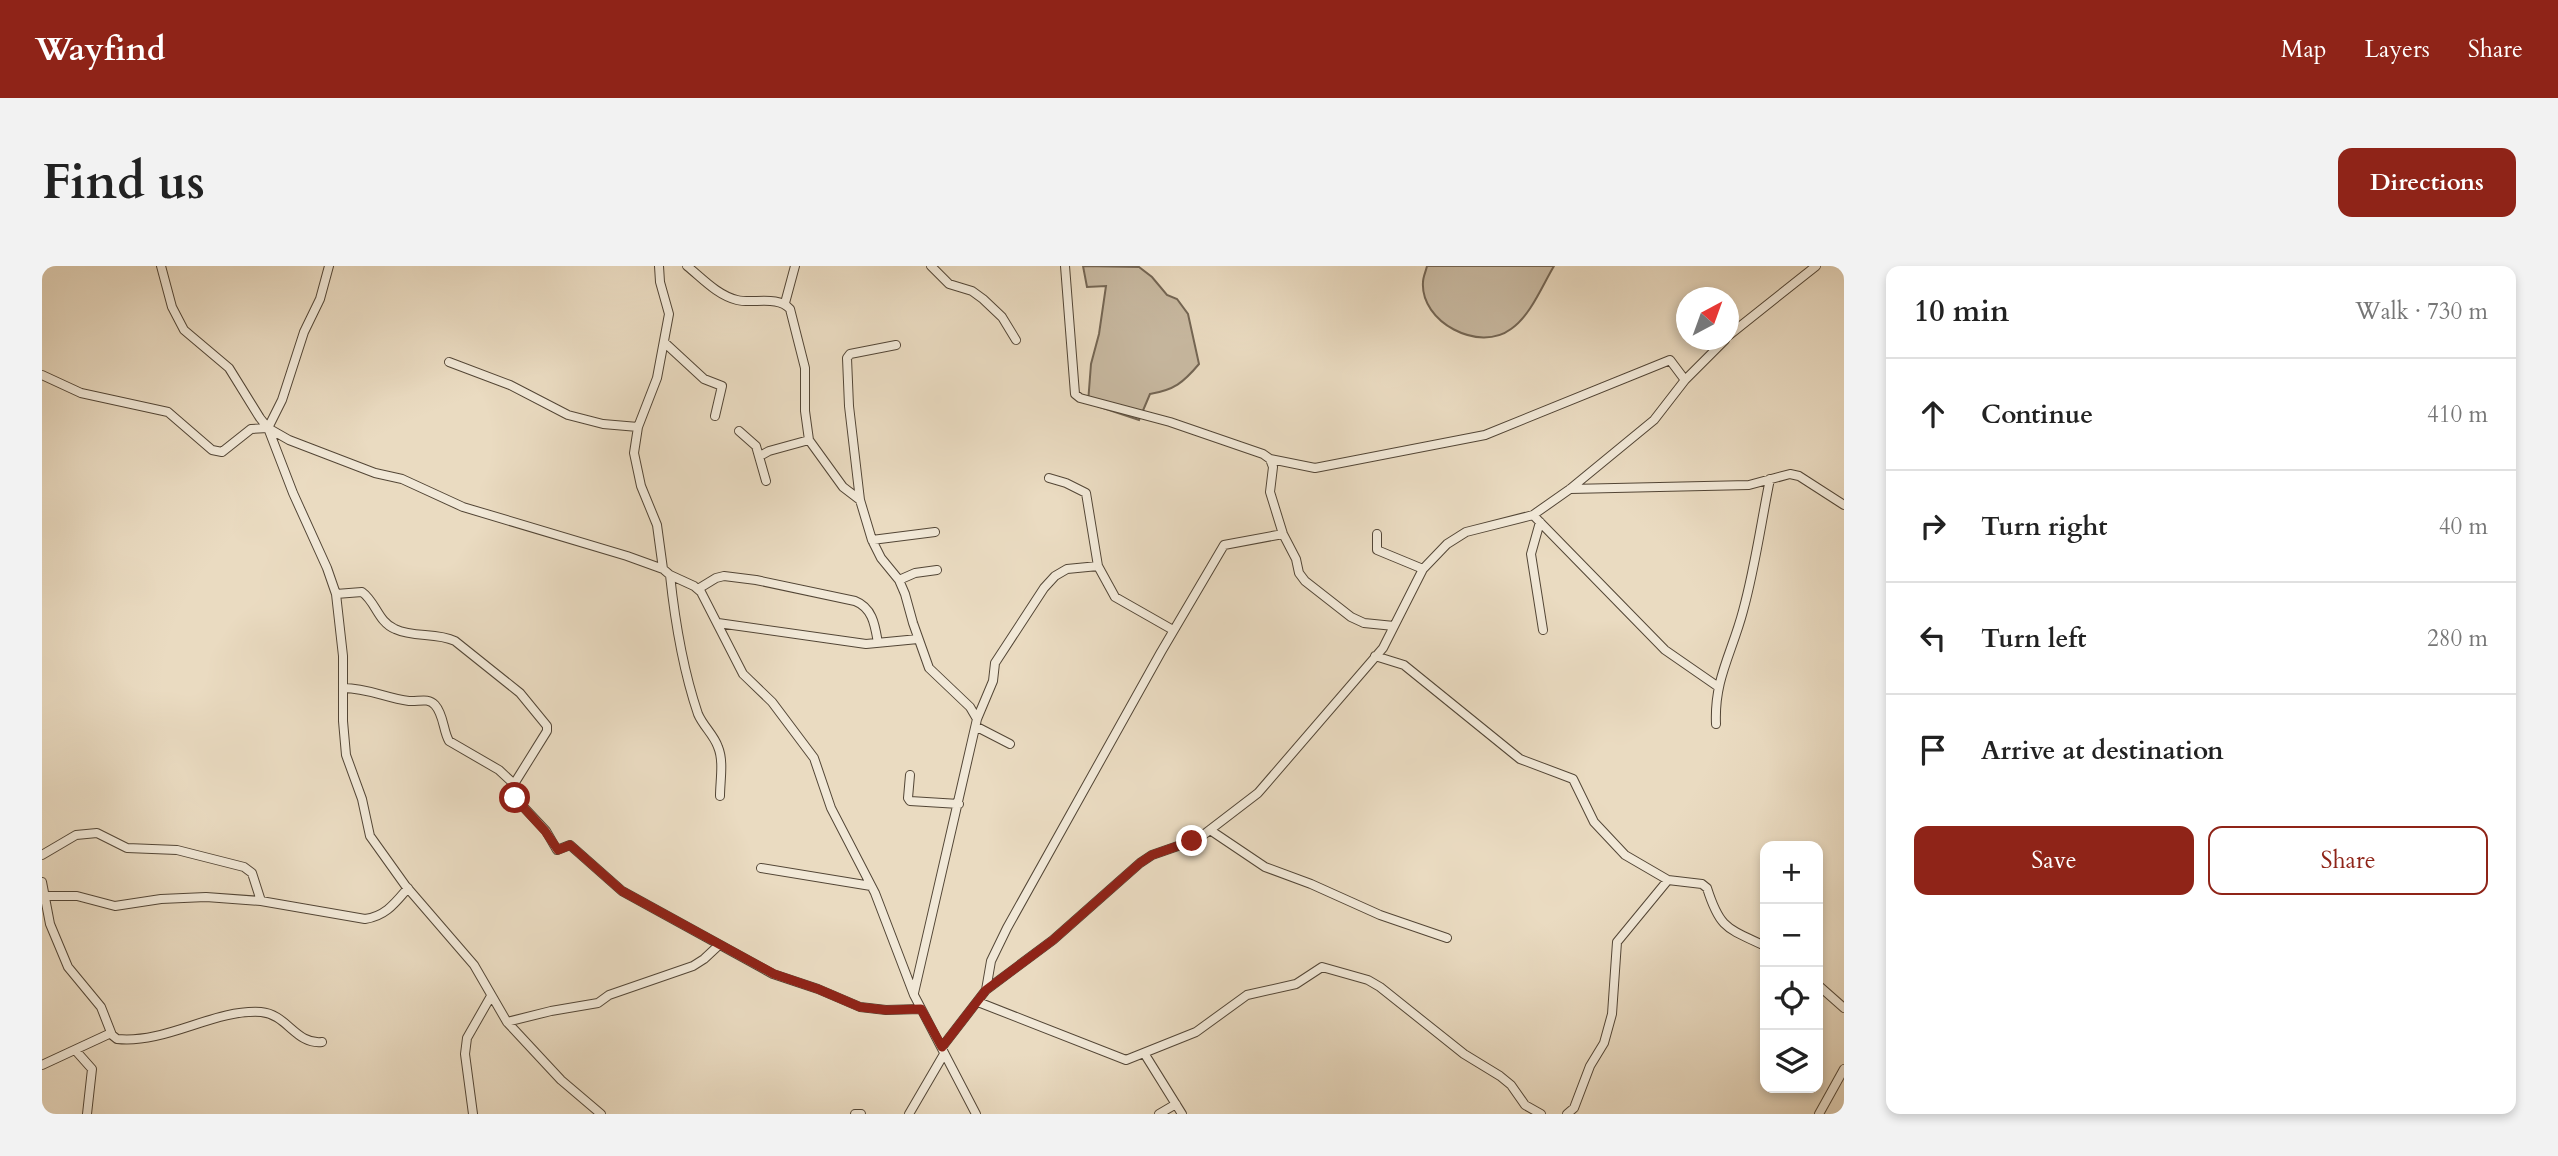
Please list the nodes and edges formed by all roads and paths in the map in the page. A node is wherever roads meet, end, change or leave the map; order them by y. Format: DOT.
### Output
graph roads {
  1 [pos="161,266"];
  2 [pos="329,266"];
  3 [pos="659,266"];
  4 [pos="687,266"];
  5 [pos="794,266"];
  6 [pos="931,266"];
  7 [pos="1065,266"];
  8 [pos="1816,266"];
  9 [pos="785,303"];
  10 [pos="1739,328"];
  11 [pos="1016,340"];
  12 [pos="665,343"];
  13 [pos="896,345"];
  14 [pos="1715,350"];
  15 [pos="449,362"];
  16 [pos="42,375"];
  17 [pos="1685,380"];
  18 [pos="715,416"];
  19 [pos="638,427"];
  20 [pos="268,428"];
  21 [pos="740,431"];
  22 [pos="808,440"];
  23 [pos="760,456"];
  24 [pos="1270,459"];
  25 [pos="1049,478"];
  26 [pos="1770,480"];
  27 [pos="766,481"];
  28 [pos="1570,489"];
  29 [pos="860,500"];
  30 [pos="1844,505"];
  31 [pos="1537,518"];
  32 [pos="935,532"];
  33 [pos="1283,534"];
  34 [pos="1377,534"];
  35 [pos="872,540"];
  36 [pos="1098,566"];
  37 [pos="1423,569"];
  38 [pos="937,570"];
  39 [pos="666,572"];
  40 [pos="899,580"];
  41 [pos="698,589"];
  42 [pos="336,594"];
  43 [pos="718,624"];
  44 [pos="1394,626"];
  45 [pos="1173,630"];
  46 [pos="1543,631"];
  47 [pos="918,639"];
  48 [pos="878,643"];
  49 [pos="1375,656"];
  50 [pos="1717,686"];
  51 [pos="344,688"];
  52 [pos="977,723"];
  53 [pos="1716,724"];
  54 [pos="1010,744"];
  55 [pos="909,775"];
  56 [pos="514,784"];
  57 [pos="720,796"];
  58 [pos="959,804"];
  59 [pos="1210,830"];
  60 [pos="42,855"];
  61 [pos="761,868"];
  62 [pos="1668,880"];
  63 [pos="42,882"];
  64 [pos="871,886"];
  65 [pos="408,888"];
  66 [pos="45,896"];
  67 [pos="261,901"];
  68 [pos="46,924"];
  69 [pos="1447,938"];
  70 [pos="1760,944"];
  71 [pos="719,945"];
  72 [pos="1823,989"];
  73 [pos="986,990"];
  74 [pos="914,995"];
  75 [pos="491,996"];
  76 [pos="978,1002"];
  77 [pos="1844,1008"];
  78 [pos="921,1009"];
  79 [pos="508,1022"];
  80 [pos="111,1033"];
  81 [pos="322,1042"];
  82 [pos="943,1050"];
  83 [pos="76,1051"];
  84 [pos="1144,1053"];
  85 [pos="42,1065"];
  86 [pos="1844,1069"];
  87 [pos="1176,1104"];
  88 [pos="595,1113"];
  89 [pos="88,1114"];
  90 [pos="473,1114"];
  91 [pos="855,1114"];
  92 [pos="861,1114"];
  93 [pos="909,1114"];
  94 [pos="976,1114"];
  95 [pos="1159,1114"];
  96 [pos="1182,1114"];
  97 [pos="1541,1114"];
  98 [pos="1567,1114"];
  99 [pos="1819,1114"];
  1 -- 20 [label="street"];
  2 -- 20 [label="street"];
  3 -- 12 [label="street"];
  4 -- 9 [label="street"];
  5 -- 9 [label="street"];
  6 -- 11 [label="street"];
  7 -- 24 [label="street"];
  8 -- 10 [label="street"];
  9 -- 22 [label="street"];
  12 -- 18 [label="street"];
  12 -- 19 [label="street"];
  13 -- 29 [label="street"];
  14 -- 17 [label="street"];
  15 -- 19 [label="street"];
  16 -- 20 [label="street"];
  17 -- 24 [label="street"];
  17 -- 28 [label="street"];
  19 -- 39 [label="street"];
  20 -- 39 [label="street"];
  20 -- 42 [label="street"];
  21 -- 23 [label="street"];
  22 -- 23 [label="street"];
  22 -- 29 [label="street"];
  23 -- 27 [label="street"];
  24 -- 33 [label="street"];
  25 -- 36 [label="street"];
  26 -- 28 [label="street"];
  26 -- 30 [label="street"];
  26 -- 50 [label="street"];
  28 -- 31 [label="street"];
  29 -- 35 [label="street"];
  31 -- 37 [label="street"];
  31 -- 46 [label="street"];
  31 -- 50 [label="street"];
  32 -- 35 [label="street"];
  33 -- 44 [label="street"];
  33 -- 45 [label="street"];
  34 -- 37 [label="street"];
  35 -- 40 [label="street"];
  36 -- 45 [label="street"];
  36 -- 52 [label="street"];
  37 -- 44 [label="street"];
  38 -- 40 [label="street"];
  39 -- 41 [label="street"];
  39 -- 57 [label="street"];
  40 -- 47 [label="street"];
  41 -- 43 [label="street"];
  41 -- 48 [label="street"];
  42 -- 51 [label="street"];
  42 -- 56 [label="street"];
  43 -- 48 [label="street"];
  43 -- 64 [label="street"];
  44 -- 49 [label="street"];
  45 -- 73 [label="street"];
  47 -- 48 [label="street"];
  47 -- 52 [label="street"];
  49 -- 59 [label="street"];
  49 -- 62 [label="street"];
  50 -- 53 [label="street"];
  51 -- 56 [label="street"];
  51 -- 65 [label="street"];
  52 -- 54 [label="street"];
  52 -- 58 [label="street"];
  55 -- 58 [label="street"];
  56 -- 71 [label="street"];
  58 -- 74 [label="street"];
  59 -- 69 [label="street"];
  59 -- 73 [label="street"];
  60 -- 67 [label="street"];
  61 -- 64 [label="street"];
  62 -- 70 [label="street"];
  62 -- 98 [label="street"];
  63 -- 66 [label="street"];
  64 -- 74 [label="street"];
  65 -- 67 [label="street"];
  65 -- 75 [label="street"];
  66 -- 67 [label="street"];
  66 -- 68 [label="street"];
  68 -- 80 [label="street"];
  71 -- 78 [label="street"];
  71 -- 79 [label="street"];
  72 -- 77 [label="street"];
  73 -- 76 [label="street"];
  74 -- 78 [label="street"];
  75 -- 79 [label="street"];
  75 -- 90 [label="street"];
  76 -- 82 [label="street"];
  76 -- 84 [label="street"];
  78 -- 82 [label="street"];
  79 -- 88 [label="street"];
  80 -- 81 [label="street"];
  80 -- 83 [label="street"];
  82 -- 93 [label="street"];
  82 -- 94 [label="street"];
  83 -- 85 [label="street"];
  83 -- 89 [label="street"];
  84 -- 87 [label="street"];
  84 -- 97 [label="street"];
  86 -- 99 [label="street"];
  87 -- 95 [label="street"];
  87 -- 96 [label="street"];
  91 -- 92 [label="street"];
}
